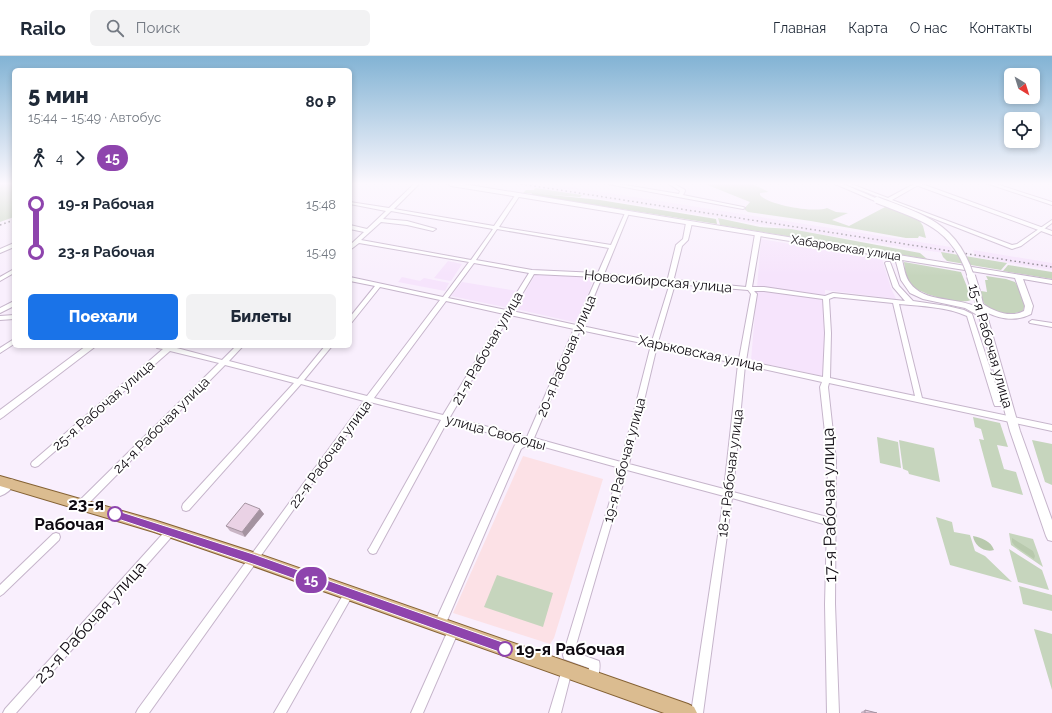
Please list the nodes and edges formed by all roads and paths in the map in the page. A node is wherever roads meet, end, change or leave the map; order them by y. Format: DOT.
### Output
graph roads {
  1 [pos="386,215"];
  2 [pos="418,215"];
  3 [pos="504,215"];
  4 [pos="626,215"];
  5 [pos="637,215"];
  6 [pos="912,215"];
  7 [pos="926,215"];
  8 [pos="1001,215"];
  9 [pos="380,220"];
  10 [pos="1052,221"];
  11 [pos="689,223"];
  12 [pos="352,227"];
  13 [pos="495,228"];
  14 [pos="433,229"];
  15 [pos="1041,229"];
  16 [pos="369,231"];
  17 [pos="1052,233"];
  18 [pos="758,234"];
  19 [pos="358,241"];
  20 [pos="12,246"];
  21 [pos="352,246"];
  22 [pos="611,247"];
  23 [pos="0,252"];
  24 [pos="898,257"];
  25 [pos="473,261"];
  26 [pos="888,263"];
  27 [pos="12,272"];
  28 [pos="532,272"];
  29 [pos="600,275"];
  30 [pos="1018,276"];
  31 [pos="0,279"];
  32 [pos="352,279"];
  33 [pos="673,282"];
  34 [pos="1052,282"];
  35 [pos="379,285"];
  36 [pos="751,290"];
  37 [pos="826,298"];
  38 [pos="443,299"];
  39 [pos="978,300"];
  40 [pos="896,302"];
  41 [pos="911,303"];
  42 [pos="12,304"];
  43 [pos="961,307"];
  44 [pos="0,311"];
  45 [pos="509,312"];
  46 [pos="997,314"];
  47 [pos="983,317"];
  48 [pos="0,318"];
  49 [pos="12,318"];
  50 [pos="352,319"];
  51 [pos="1032,322"];
  52 [pos="1052,325"];
  53 [pos="578,327"];
  54 [pos="12,342"];
  55 [pos="655,343"];
  56 [pos="89,348"];
  57 [pos="168,348"];
  58 [pos="172,348"];
  59 [pos="238,348"];
  60 [pos="327,348"];
  61 [pos="0,351"];
  62 [pos="742,362"];
  63 [pos="223,364"];
  64 [pos="826,381"];
  65 [pos="299,382"];
  66 [pos="993,388"];
  67 [pos="1005,391"];
  68 [pos="368,400"];
  69 [pos="919,400"];
  70 [pos="998,404"];
  71 [pos="0,415"];
  72 [pos="445,419"];
  73 [pos="1013,420"];
  74 [pos="1052,428"];
  75 [pos="528,440"];
  76 [pos="35,464"];
  77 [pos="624,467"];
  78 [pos="3,485"];
  79 [pos="728,495"];
  80 [pos="82,504"];
  81 [pos="186,507"];
  82 [pos="832,522"];
  83 [pos="171,531"];
  84 [pos="1052,536"];
  85 [pos="56,537"];
  86 [pos="373,550"];
  87 [pos="253,559"];
  88 [pos="0,591"];
  89 [pos="348,593"];
  90 [pos="447,628"];
  91 [pos="567,670"];
  92 [pos="592,679"];
  93 [pos="9,713"];
  94 [pos="142,713"];
  95 [pos="280,713"];
  96 [pos="417,713"];
  97 [pos="555,713"];
  98 [pos="688,713"];
  99 [pos="697,713"];
  100 [pos="833,713"];
  1 -- 9 [label="street"];
  2 -- 13 [label="street"];
  3 -- 13 [label="street, 22-я Рабочая улица"];
  4 -- 22 [label="street, 20-я Рабочая улица"];
  5 -- 11 [label="main road, Хабаровская улица"];
  6 -- 39 [label="main road, 15-я Рабочая улица, bridge"];
  7 -- 15 [label="street"];
  8 -- 15 [label="main road"];
  9 -- 14 [label="street"];
  9 -- 16 [label="street"];
  10 -- 15 [label="street"];
  11 -- 18 [label="main road, Хабаровская улица"];
  11 -- 33 [label="street, 19-я Рабочая улица"];
  12 -- 16 [label="street"];
  13 -- 22 [label="street"];
  13 -- 25 [label="street, 22-я Рабочая улица"];
  15 -- 17 [label="main road"];
  16 -- 19 [label="street"];
  18 -- 24 [label="main road, Хабаровская улица"];
  18 -- 36 [label="street, 18-я Рабочая улица"];
  19 -- 21 [label="street"];
  19 -- 25 [label="street, Новосибирская улица"];
  20 -- 23 [label="street"];
  22 -- 29 [label="street, 20-я Рабочая улица"];
  24 -- 30 [label="main road, Хабаровская улица"];
  24 -- 43 [label="main road"];
  25 -- 28 [label="street, Новосибирская улица"];
  25 -- 38 [label="street, 22-я Рабочая улица"];
  26 -- 41 [label="street"];
  27 -- 31 [label="street"];
  28 -- 29 [label="street, Новосибирская улица"];
  28 -- 45 [label="street, 21-я Рабочая улица"];
  29 -- 33 [label="street, Новосибирская улица"];
  29 -- 53 [label="street, 20-я Рабочая улица"];
  30 -- 34 [label="main road, Хабаровская улица"];
  30 -- 46 [label="main road"];
  32 -- 35 [label="street, Харьковская улица"];
  33 -- 36 [label="street, Новосибирская улица"];
  33 -- 55 [label="street, 19-я Рабочая улица"];
  35 -- 38 [label="street, Харьковская улица"];
  35 -- 50 [label="street"];
  36 -- 37 [label="street, Новосибирская улица"];
  36 -- 62 [label="street, 18-я Рабочая улица"];
  37 -- 40 [label="street, Новосибирская улица"];
  37 -- 64 [label="street, 17-я Рабочая улица"];
  38 -- 45 [label="street, Харьковская улица"];
  38 -- 68 [label="street, 22-я Рабочая улица"];
  39 -- 43 [label="main road"];
  39 -- 46 [label="main road"];
  39 -- 47 [label="main road, 15-я Рабочая улица"];
  40 -- 41 [label="street, Новосибирская улица"];
  40 -- 69 [label="street"];
  41 -- 43 [label="street, Новосибирская улица"];
  42 -- 44 [label="street"];
  43 -- 47 [label="main road"];
  43 -- 66 [label="street"];
  45 -- 53 [label="street, Харьковская улица"];
  45 -- 72 [label="street, 21-я Рабочая улица"];
  46 -- 47 [label="main road"];
  47 -- 67 [label="main road, 15-я Рабочая улица"];
  48 -- 49 [label="street"];
  51 -- 52 [label="street"];
  53 -- 55 [label="street, Харьковская улица"];
  53 -- 75 [label="street, 20-я Рабочая улица"];
  54 -- 61 [label="street"];
  55 -- 62 [label="street, Харьковская улица"];
  55 -- 77 [label="street, 19-я Рабочая улица"];
  56 -- 71 [label="main road"];
  57 -- 76 [label="street, 25-я Рабочая улица"];
  58 -- 63 [label="street, улица Свободы"];
  59 -- 63 [label="street, 24-я Рабочая улица"];
  60 -- 65 [label="street"];
  62 -- 64 [label="street, Харьковская улица"];
  62 -- 79 [label="street, 18-я Рабочая улица"];
  63 -- 65 [label="street, улица Свободы"];
  63 -- 80 [label="street, 24-я Рабочая улица"];
  64 -- 69 [label="street, Харьковская улица"];
  64 -- 82 [label="street, 17-я Рабочая улица"];
  65 -- 68 [label="street, улица Свободы"];
  65 -- 81 [label="street"];
  66 -- 67 [label="street"];
  66 -- 70 [label="street"];
  67 -- 73 [label="main road, 15-я Рабочая улица"];
  68 -- 72 [label="street, улица Свободы"];
  68 -- 87 [label="street, 22-я Рабочая улица"];
  69 -- 73 [label="street, Харьковская улица"];
  72 -- 75 [label="street, улица Свободы"];
  72 -- 86 [label="street, 21-я Рабочая улица"];
  73 -- 74 [label="street, Харьковская улица"];
  73 -- 84 [label="main road, 15-я Рабочая улица"];
  75 -- 77 [label="street, улица Свободы"];
  75 -- 90 [label="street, 20-я Рабочая улица"];
  77 -- 79 [label="street, улица Свободы"];
  77 -- 92 [label="street, 19-я Рабочая улица"];
  78 -- 80 [label="main road"];
  79 -- 82 [label="street, улица Свободы"];
  79 -- 99 [label="street, 18-я Рабочая улица"];
  80 -- 83 [label="main road"];
  82 -- 100 [label="street, 17-я Рабочая улица"];
  83 -- 87 [label="main road"];
  83 -- 93 [label="street, 23-я Рабочая улица"];
  85 -- 88 [label="street"];
  87 -- 89 [label="main road"];
  87 -- 94 [label="street, 22-я Рабочая улица"];
  89 -- 90 [label="main road"];
  89 -- 95 [label="street"];
  90 -- 91 [label="main road"];
  90 -- 96 [label="street, 20-я Рабочая улица"];
  91 -- 92 [label="main road"];
  91 -- 97 [label="street"];
  92 -- 98 [label="main road"];
}
